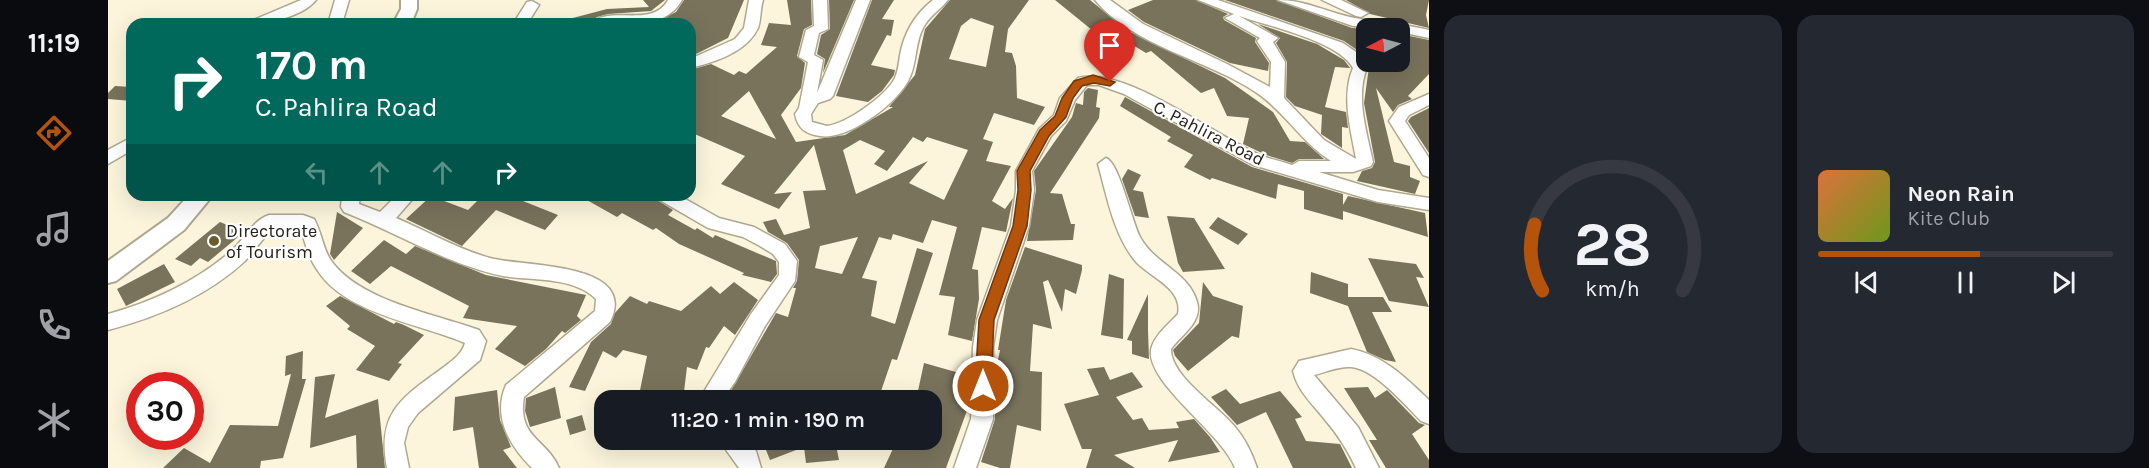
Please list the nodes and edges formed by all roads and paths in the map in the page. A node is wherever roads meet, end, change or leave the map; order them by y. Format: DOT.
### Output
graph roads {
  1 [pos="309,0"];
  2 [pos="342,0"];
  3 [pos="409,0"];
  4 [pos="675,0"];
  5 [pos="756,0"];
  6 [pos="820,0"];
  7 [pos="863,0"];
  8 [pos="941,0"];
  9 [pos="1102,0"];
  10 [pos="1285,0"];
  11 [pos="1329,0"];
  12 [pos="1207,1"];
  13 [pos="532,4"];
  14 [pos="267,18"];
  15 [pos="337,18"];
  16 [pos="405,18"];
  17 [pos="524,18"];
  18 [pos="635,18"];
  19 [pos="1377,18"];
  20 [pos="1356,21"];
  21 [pos="1410,30"];
  22 [pos="1429,34"];
  23 [pos="696,62"];
  24 [pos="1429,99"];
  25 [pos="1276,100"];
  26 [pos="807,108"];
  27 [pos="126,146"];
  28 [pos="108,158"];
  29 [pos="1106,164"];
  30 [pos="1353,166"];
  31 [pos="1283,168"];
  32 [pos="1429,171"];
  33 [pos="197,201"];
  34 [pos="350,201"];
  35 [pos="401,201"];
  36 [pos="675,201"];
  37 [pos="1429,204"];
  38 [pos="383,220"];
  39 [pos="108,274"];
  40 [pos="108,322"];
  41 [pos="717,390"];
  42 [pos="1429,414"];
  43 [pos="739,450"];
  44 [pos="398,468"];
  45 [pos="548,468"];
  46 [pos="750,468"];
  47 [pos="965,468"];
  48 [pos="1246,468"];
  49 [pos="1368,468"];
  1 -- 14 [label="street"];
  2 -- 15 [label="street"];
  3 -- 16 [label="street"];
  4 -- 18 [label="street"];
  5 -- 23 [label="street"];
  6 -- 26 [label="street"];
  7 -- 26 [label="street"];
  8 -- 26 [label="street"];
  9 -- 25 [label="street"];
  10 -- 20 [label="street"];
  11 -- 19 [label="street"];
  12 -- 25 [label="street"];
  12 -- 30 [label="street"];
  13 -- 17 [label="street"];
  21 -- 22 [label="street"];
  24 -- 32 [label="street"];
  25 -- 30 [label="street"];
  27 -- 28 [label="street"];
  29 -- 48 [label="street"];
  30 -- 31 [label="street"];
  31 -- 37 [label="street, C. Pahlira Road"];
  31 -- 47 [label="street, C. Pahlira Road"];
  33 -- 39 [label="street"];
  34 -- 38 [label="street"];
  35 -- 38 [label="street"];
  36 -- 41 [label="street"];
  38 -- 45 [label="street"];
  40 -- 44 [label="street"];
  42 -- 49 [label="street"];
  43 -- 46 [label="street"];
}
